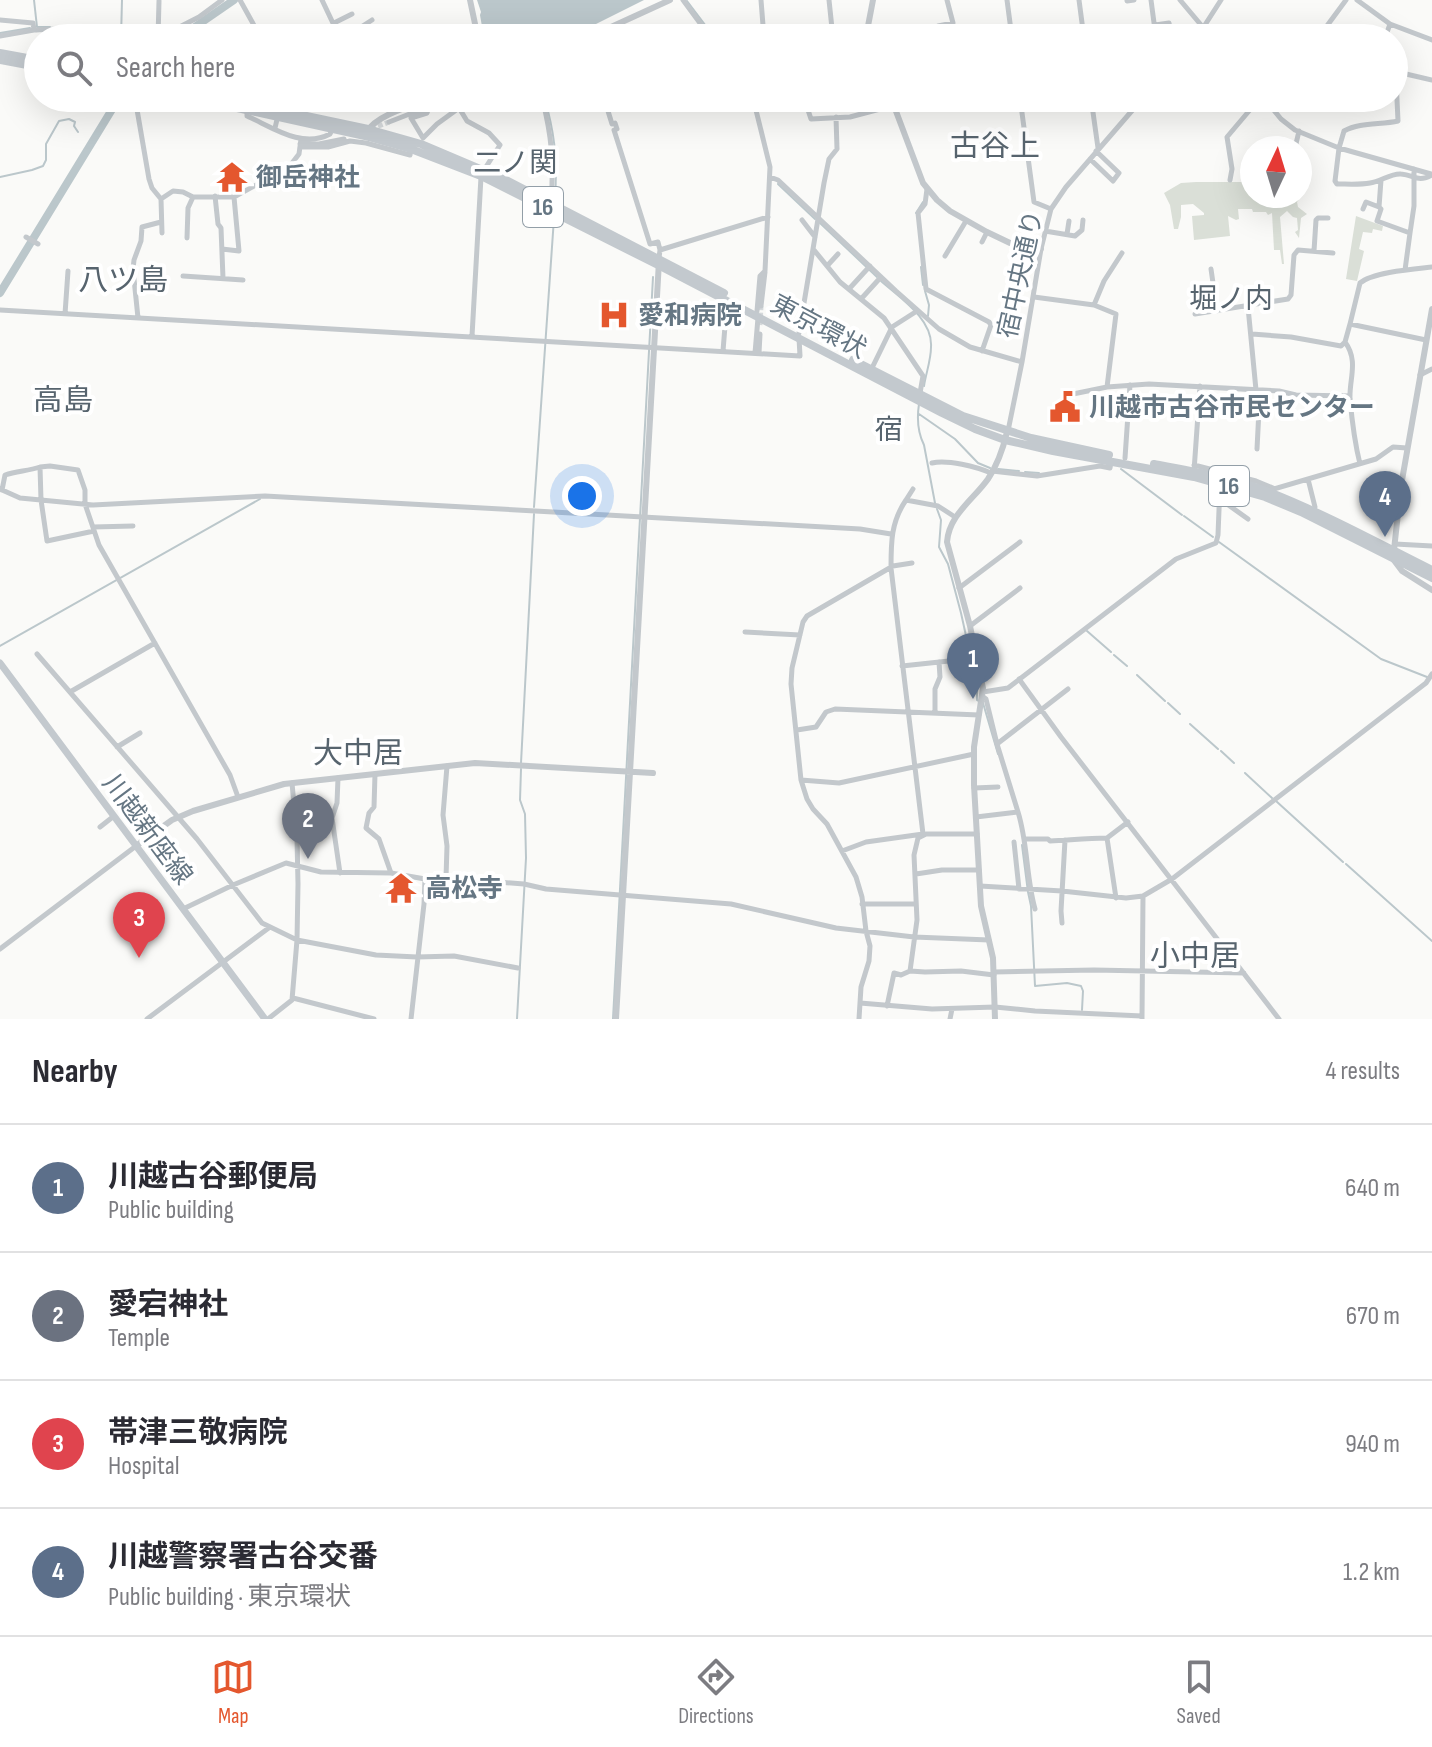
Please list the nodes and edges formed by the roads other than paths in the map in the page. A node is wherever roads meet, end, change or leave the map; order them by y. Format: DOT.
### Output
graph roads {
  1 [pos="222,0"];
  2 [pos="322,0"];
  3 [pos="470,0"];
  4 [pos="670,0"];
  5 [pos="683,0"];
  6 [pos="761,0"];
  7 [pos="829,0"];
  8 [pos="873,0"];
  9 [pos="947,0"];
  10 [pos="1007,0"];
  11 [pos="1079,0"];
  12 [pos="1134,0"];
  13 [pos="1151,0"];
  14 [pos="1180,0"];
  15 [pos="1221,0"];
  16 [pos="1346,0"];
  17 [pos="1357,0"];
  18 [pos="159,1"];
  19 [pos="1127,1"];
  20 [pos="240,2"];
  21 [pos="352,14"];
  22 [pos="0,20"];
  23 [pos="372,20"];
  24 [pos="334,23"];
  25 [pos="33,24"];
  26 [pos="158,24"];
  27 [pos="185,24"];
  28 [pos="253,24"];
  29 [pos="365,24"];
  30 [pos="475,24"];
  31 [pos="618,24"];
  32 [pos="701,24"];
  33 [pos="763,24"];
  34 [pos="832,24"];
  35 [pos="868,24"];
  36 [pos="948,24"];
  37 [pos="1010,24"];
  38 [pos="1082,24"];
  39 [pos="1155,24"];
  40 [pos="1200,24"];
  41 [pos="1206,24"];
  42 [pos="1328,24"];
  43 [pos="1390,24"];
  44 [pos="1408,31"];
  45 [pos="24,32"];
  46 [pos="0,36"];
  47 [pos="1432,40"];
  48 [pos="0,53"];
  49 [pos="24,57"];
  50 [pos="0,60"];
  51 [pos="24,64"];
  52 [pos="1408,75"];
  53 [pos="1432,80"];
  54 [pos="137,112"];
  55 [pos="247,112"];
  56 [pos="268,112"];
  57 [pos="275,112"];
  58 [pos="398,112"];
  59 [pos="415,112"];
  60 [pos="427,112"];
  61 [pos="454,112"];
  62 [pos="461,112"];
  63 [pos="546,112"];
  64 [pos="608,112"];
  65 [pos="756,112"];
  66 [pos="809,112"];
  67 [pos="870,112"];
  68 [pos="896,112"];
  69 [pos="1022,112"];
  70 [pos="1093,112"];
  71 [pos="1131,112"];
  72 [pos="1246,112"];
  73 [pos="1275,112"];
  74 [pos="1397,112"];
  75 [pos="279,113"];
  76 [pos="836,117"];
  77 [pos="389,122"];
  78 [pos="275,128"];
  79 [pos="332,129"];
  80 [pos="1299,131"];
  81 [pos="367,132"];
  82 [pos="1298,136"];
  83 [pos="344,139"];
  84 [pos="300,144"];
  85 [pos="1339,148"];
  86 [pos="411,149"];
  87 [pos="1097,150"];
  88 [pos="1090,159"];
  89 [pos="1414,169"];
  90 [pos="482,173"];
  91 [pos="1432,175"];
  92 [pos="770,177"];
  93 [pos="1413,178"];
  94 [pos="1230,180"];
  95 [pos="1381,180"];
  96 [pos="927,189"];
  97 [pos="215,196"];
  98 [pos="193,197"];
  99 [pos="234,197"];
  100 [pos="161,199"];
  101 [pos="551,203"];
  102 [pos="1379,207"];
  103 [pos="1051,209"];
  104 [pos="1363,209"];
  105 [pos="768,217"];
  106 [pos="1328,218"];
  107 [pos="818,219"];
  108 [pos="802,220"];
  109 [pos="1083,220"];
  110 [pos="966,221"];
  111 [pos="1069,221"];
  112 [pos="161,222"];
  113 [pos="1045,231"];
  114 [pos="987,232"];
  115 [pos="162,233"];
  116 [pos="1410,233"];
  117 [pos="1067,234"];
  118 [pos="26,237"];
  119 [pos="815,237"];
  120 [pos="187,238"];
  121 [pos="982,242"];
  122 [pos="38,244"];
  123 [pos="222,249"];
  124 [pos="813,249"];
  125 [pos="1041,249"];
  126 [pos="1314,251"];
  127 [pos="1122,253"];
  128 [pos="1333,253"];
  129 [pos="838,254"];
  130 [pos="945,256"];
  131 [pos="659,257"];
  132 [pos="827,266"];
  133 [pos="1432,267"];
  134 [pos="868,268"];
  135 [pos="1211,269"];
  136 [pos="1405,270"];
  137 [pos="68,271"];
  138 [pos="183,276"];
  139 [pos="223,278"];
  140 [pos="880,279"];
  141 [pos="243,280"];
  142 [pos="849,289"];
  143 [pos="1034,297"];
  144 [pos="861,299"];
  145 [pos="727,300"];
  146 [pos="1094,305"];
  147 [pos="1248,307"];
  148 [pos="1432,309"];
  149 [pos="0,310"];
  150 [pos="917,311"];
  151 [pos="1217,311"];
  152 [pos="65,314"];
  153 [pos="759,314"];
  154 [pos="1195,314"];
  155 [pos="138,318"];
  156 [pos="1350,324"];
  157 [pos="892,327"];
  158 [pos="1252,334"];
  159 [pos="799,335"];
  160 [pos="472,336"];
  161 [pos="1426,340"];
  162 [pos="1345,342"];
  163 [pos="653,348"];
  164 [pos="723,351"];
  165 [pos="982,351"];
  166 [pos="757,353"];
  167 [pos="1022,362"];
  168 [pos="871,369"];
  169 [pos="1432,369"];
  170 [pos="1419,376"];
  171 [pos="1130,385"];
  172 [pos="1200,386"];
  173 [pos="1107,387"];
  174 [pos="1258,390"];
  175 [pos="919,394"];
  176 [pos="1073,394"];
  177 [pos="1350,396"];
  178 [pos="1006,436"];
  179 [pos="1407,448"];
  180 [pos="1257,449"];
  181 [pos="1125,458"];
  182 [pos="1112,461"];
  183 [pos="932,463"];
  184 [pos="1360,464"];
  185 [pos="40,467"];
  186 [pos="1194,468"];
  187 [pos="991,472"];
  188 [pos="1308,479"];
  189 [pos="1219,486"];
  190 [pos="913,489"];
  191 [pos="1,490"];
  192 [pos="1270,490"];
  193 [pos="1219,499"];
  194 [pos="41,500"];
  195 [pos="906,500"];
  196 [pos="85,504"];
  197 [pos="1313,511"];
  198 [pos="955,517"];
  199 [pos="645,518"];
  200 [pos="1248,519"];
  201 [pos="133,526"];
  202 [pos="93,529"];
  203 [pos="891,534"];
  204 [pos="1218,535"];
  205 [pos="1020,542"];
  206 [pos="1432,546"];
  207 [pos="1394,551"];
  208 [pos="912,563"];
  209 [pos="891,568"];
  210 [pos="1432,570"];
  211 [pos="1432,578"];
  212 [pos="959,588"];
  213 [pos="1020,588"];
  214 [pos="1432,590"];
  215 [pos="970,626"];
  216 [pos="745,632"];
  217 [pos="800,635"];
  218 [pos="155,643"];
  219 [pos="37,654"];
  220 [pos="978,658"];
  221 [pos="939,662"];
  222 [pos="0,663"];
  223 [pos="902,666"];
  224 [pos="1431,676"];
  225 [pos="1019,679"];
  226 [pos="1068,689"];
  227 [pos="70,692"];
  228 [pos="982,694"];
  229 [pos="1041,709"];
  230 [pos="908,712"];
  231 [pos="935,713"];
  232 [pos="979,715"];
  233 [pos="797,730"];
  234 [pos="140,733"];
  235 [pos="997,744"];
  236 [pos="117,747"];
  237 [pos="974,754"];
  238 [pos="447,766"];
  239 [pos="914,766"];
  240 [pos="630,771"];
  241 [pos="653,773"];
  242 [pos="375,774"];
  243 [pos="338,778"];
  244 [pos="801,780"];
  245 [pos="292,783"];
  246 [pos="998,787"];
  247 [pos="974,788"];
  248 [pos="238,797"];
  249 [pos="1018,812"];
  250 [pos="114,816"];
  251 [pos="178,817"];
  252 [pos="976,817"];
  253 [pos="1128,822"];
  254 [pos="100,827"];
  255 [pos="923,834"];
  256 [pos="977,834"];
  257 [pos="1107,838"];
  258 [pos="1025,839"];
  259 [pos="1065,840"];
  260 [pos="1014,842"];
  261 [pos="136,846"];
  262 [pos="842,851"];
  263 [pos="297,866"];
  264 [pos="979,870"];
  265 [pos="340,873"];
  266 [pos="391,873"];
  267 [pos="916,874"];
  268 [pos="446,878"];
  269 [pos="425,879"];
  270 [pos="1172,879"];
  271 [pos="233,885"];
  272 [pos="980,886"];
  273 [pos="1019,889"];
  274 [pos="1030,890"];
  275 [pos="1062,891"];
  276 [pos="624,895"];
  277 [pos="1143,896"];
  278 [pos="1116,898"];
  279 [pos="862,904"];
  280 [pos="916,904"];
  281 [pos="183,909"];
  282 [pos="1035,909"];
  283 [pos="1062,923"];
  284 [pos="270,927"];
  285 [pos="866,931"];
  286 [pos="914,937"];
  287 [pos="297,940"];
  288 [pos="989,940"];
  289 [pos="0,949"];
  290 [pos="417,957"];
  291 [pos="223,963"];
  292 [pos="518,968"];
  293 [pos="910,971"];
  294 [pos="1142,971"];
  295 [pos="1244,973"];
  296 [pos="994,974"];
  297 [pos="293,998"];
  298 [pos="860,1003"];
  299 [pos="887,1006"];
  300 [pos="995,1007"];
  301 [pos="952,1009"];
  302 [pos="1035,1011"];
  303 [pos="1083,1016"];
  304 [pos="1142,1018"];
  305 [pos="147,1019"];
  306 [pos="266,1019"];
  307 [pos="374,1019"];
  308 [pos="411,1019"];
  309 [pos="616,1019"];
  310 [pos="859,1019"];
  311 [pos="950,1019"];
  312 [pos="995,1019"];
  313 [pos="1033,1019"];
  314 [pos="1279,1019"];
  1 -- 27 [label="street"];
  2 -- 24 [label="street"];
  3 -- 30 [label="street"];
  4 -- 31 [label="street"];
  5 -- 32 [label="street"];
  6 -- 33 [label="street"];
  7 -- 34 [label="street"];
  8 -- 35 [label="street"];
  9 -- 36 [label="street"];
  10 -- 37 [label="street"];
  11 -- 38 [label="street"];
  12 -- 19 [label="street"];
  13 -- 39 [label="street"];
  14 -- 40 [label="street"];
  15 -- 41 [label="street"];
  16 -- 42 [label="street"];
  17 -- 43 [label="street"];
  18 -- 26 [label="street"];
  20 -- 28 [label="street"];
  21 -- 24 [label="street"];
  22 -- 25 [label="street"];
  23 -- 29 [label="street"];
  44 -- 47 [label="street"];
  45 -- 46 [label="street"];
  48 -- 49 [label="highway"];
  50 -- 51 [label="highway"];
  52 -- 53 [label="street"];
  54 -- 100 [label="street"];
  55 -- 78 [label="street"];
  56 -- 75 [label="highway, 東京環状 / 16"];
  57 -- 75 [label="highway, 東京環状 / 16"];
  58 -- 81 [label="street"];
  59 -- 77 [label="street"];
  60 -- 61 [label="street"];
  62 -- 90 [label="street"];
  63 -- 101 [label="street"];
  64 -- 131 [label="street"];
  65 -- 92 [label="street"];
  66 -- 76 [label="street"];
  67 -- 76 [label="street"];
  68 -- 96 [label="street"];
  69 -- 103 [label="street"];
  70 -- 87 [label="street"];
  71 -- 87 [label="street, 宿中央通り"];
  72 -- 94 [label="street"];
  73 -- 80 [label="street"];
  74 -- 85 [label="street"];
  75 -- 78 [label="street"];
  75 -- 79 [label="highway, 東京環状 / 16"];
  75 -- 81 [label="highway, 東京環状 / 16"];
  76 -- 107 [label="street"];
  78 -- 84 [label="street"];
  79 -- 81 [label="highway, 東京環状 / 16"];
  79 -- 84 [label="street"];
  80 -- 82 [label="street"];
  80 -- 85 [label="street"];
  81 -- 86 [label="highway, 東京環状 / 16"];
  81 -- 90 [label="highway, 東京環状 / 16"];
  83 -- 84 [label="street"];
  84 -- 86 [label="street"];
  84 -- 99 [label="street"];
  85 -- 89 [label="street"];
  85 -- 95 [label="street"];
  86 -- 90 [label="highway, 東京環状 / 16"];
  87 -- 88 [label="street, 宿中央通り"];
  87 -- 88 [label="street"];
  88 -- 103 [label="street, 宿中央通り"];
  89 -- 91 [label="street"];
  89 -- 93 [label="street"];
  90 -- 101 [label="highway, 東京環状 / 16"];
  90 -- 131 [label="highway, 東京環状 / 16"];
  90 -- 160 [label="street"];
  91 -- 93 [label="street"];
  92 -- 105 [label="street"];
  92 -- 107 [label="street"];
  93 -- 95 [label="street"];
  93 -- 116 [label="street"];
  95 -- 102 [label="street"];
  96 -- 110 [label="street"];
  96 -- 165 [label="street"];
  97 -- 98 [label="street"];
  97 -- 99 [label="street"];
  97 -- 123 [label="street"];
  98 -- 100 [label="street"];
  98 -- 120 [label="street"];
  99 -- 123 [label="street"];
  100 -- 112 [label="street"];
  101 -- 131 [label="highway, 東京環状 / 16"];
  102 -- 104 [label="street"];
  102 -- 116 [label="street"];
  103 -- 113 [label="street, 宿中央通り"];
  105 -- 131 [label="street"];
  105 -- 153 [label="street"];
  106 -- 126 [label="street"];
  107 -- 119 [label="street"];
  107 -- 134 [label="street"];
  108 -- 119 [label="street"];
  109 -- 117 [label="street"];
  110 -- 114 [label="street"];
  110 -- 130 [label="street"];
  111 -- 117 [label="street"];
  112 -- 115 [label="street"];
  112 -- 155 [label="street"];
  113 -- 117 [label="street"];
  113 -- 125 [label="street, 宿中央通り"];
  114 -- 121 [label="street"];
  114 -- 125 [label="street"];
  116 -- 136 [label="street"];
  118 -- 122 [label="street"];
  119 -- 124 [label="street"];
  123 -- 139 [label="street"];
  124 -- 132 [label="street"];
  124 -- 159 [label="street"];
  125 -- 143 [label="street, 宿中央通り"];
  126 -- 128 [label="street"];
  126 -- 147 [label="street"];
  127 -- 146 [label="street"];
  129 -- 132 [label="street"];
  131 -- 145 [label="highway, 東京環状 / 16"];
  131 -- 153 [label="highway, 東京環状 / 16"];
  131 -- 163 [label="street"];
  132 -- 142 [label="street"];
  133 -- 136 [label="street"];
  134 -- 140 [label="street"];
  134 -- 142 [label="street"];
  135 -- 151 [label="street"];
  136 -- 156 [label="street"];
  137 -- 152 [label="street"];
  138 -- 139 [label="street"];
  139 -- 141 [label="street"];
  140 -- 144 [label="street"];
  140 -- 150 [label="street"];
  142 -- 144 [label="street"];
  143 -- 146 [label="street"];
  143 -- 167 [label="street, 宿中央通り"];
  144 -- 157 [label="street"];
  145 -- 153 [label="highway, 東京環状 / 16"];
  145 -- 164 [label="street"];
  146 -- 173 [label="street"];
  147 -- 151 [label="street"];
  147 -- 158 [label="street"];
  148 -- 161 [label="street"];
  149 -- 152 [label="street"];
  150 -- 157 [label="street"];
  150 -- 165 [label="street"];
  151 -- 154 [label="street"];
  152 -- 155 [label="street"];
  153 -- 159 [label="highway, 東京環状 / 16"];
  153 -- 166 [label="street"];
  155 -- 160 [label="street"];
  156 -- 161 [label="street"];
  156 -- 162 [label="street"];
  157 -- 168 [label="street"];
  157 -- 175 [label="street"];
  158 -- 162 [label="street"];
  158 -- 174 [label="street"];
  159 -- 166 [label="street"];
  159 -- 168 [label="highway, 東京環状 / 16"];
  159 -- 178 [label="highway, 東京環状 / 16"];
  160 -- 163 [label="street"];
  161 -- 170 [label="street"];
  162 -- 177 [label="street"];
  163 -- 164 [label="street"];
  163 -- 199 [label="street"];
  164 -- 166 [label="street"];
  165 -- 167 [label="street"];
  167 -- 178 [label="street, 宿中央通り"];
  168 -- 175 [label="highway, 東京環状 / 16"];
  169 -- 170 [label="street"];
  170 -- 179 [label="street"];
  171 -- 172 [label="street"];
  171 -- 173 [label="street"];
  171 -- 181 [label="street"];
  172 -- 174 [label="street"];
  172 -- 186 [label="street"];
  173 -- 176 [label="street"];
  174 -- 177 [label="street"];
  174 -- 180 [label="street"];
  175 -- 178 [label="highway, 東京環状 / 16"];
  177 -- 184 [label="street"];
  178 -- 181 [label="highway, 東京環状 / 16"];
  178 -- 182 [label="highway, 東京環状 / 16"];
  178 -- 187 [label="street"];
  179 -- 184 [label="street"];
  179 -- 207 [label="street"];
  181 -- 186 [label="highway, 東京環状 / 16"];
  182 -- 187 [label="street"];
  182 -- 189 [label="highway, 東京環状 / 16"];
  183 -- 187 [label="street"];
  184 -- 188 [label="street"];
  185 -- 191 [label="street"];
  185 -- 194 [label="street"];
  185 -- 196 [label="street"];
  186 -- 192 [label="highway, 東京環状 / 16"];
  187 -- 198 [label="street"];
  188 -- 192 [label="street"];
  188 -- 197 [label="street"];
  189 -- 193 [label="street"];
  189 -- 204 [label="street"];
  189 -- 207 [label="highway, 東京環状 / 16"];
  190 -- 195 [label="street"];
  191 -- 194 [label="street"];
  192 -- 197 [label="highway, 東京環状 / 16"];
  193 -- 200 [label="street"];
  193 -- 204 [label="street"];
  194 -- 196 [label="street"];
  194 -- 202 [label="street"];
  195 -- 198 [label="street"];
  195 -- 203 [label="street"];
  196 -- 199 [label="street"];
  196 -- 202 [label="street"];
  197 -- 207 [label="highway, 東京環状 / 16"];
  198 -- 212 [label="street"];
  199 -- 203 [label="street"];
  199 -- 240 [label="street"];
  201 -- 202 [label="street"];
  202 -- 218 [label="street"];
  203 -- 209 [label="street"];
  204 -- 225 [label="street"];
  205 -- 212 [label="street"];
  206 -- 207 [label="street"];
  207 -- 210 [label="highway, 東京環状 / 16"];
  207 -- 211 [label="highway, 東京環状 / 16"];
  207 -- 214 [label="street"];
  208 -- 209 [label="street"];
  209 -- 217 [label="street"];
  209 -- 223 [label="street"];
  212 -- 215 [label="street"];
  213 -- 215 [label="street"];
  215 -- 220 [label="street"];
  216 -- 217 [label="street"];
  217 -- 233 [label="street"];
  218 -- 227 [label="street"];
  218 -- 248 [label="street"];
  219 -- 227 [label="street"];
  220 -- 221 [label="street"];
  220 -- 228 [label="street"];
  221 -- 223 [label="street"];
  221 -- 231 [label="street"];
  222 -- 250 [label="main road, 川越新座線"];
  223 -- 230 [label="street"];
  224 -- 270 [label="street"];
  225 -- 228 [label="street"];
  225 -- 229 [label="street"];
  226 -- 229 [label="street"];
  227 -- 236 [label="street"];
  228 -- 232 [label="street"];
  228 -- 235 [label="street"];
  229 -- 235 [label="street"];
  229 -- 253 [label="street"];
  230 -- 231 [label="street"];
  230 -- 233 [label="street"];
  230 -- 239 [label="street"];
  231 -- 232 [label="street"];
  232 -- 237 [label="street"];
  233 -- 244 [label="street"];
  234 -- 236 [label="street"];
  235 -- 249 [label="street"];
  236 -- 251 [label="street"];
  237 -- 239 [label="street"];
  237 -- 247 [label="street"];
  238 -- 240 [label="street"];
  238 -- 242 [label="street"];
  238 -- 268 [label="street"];
  239 -- 244 [label="street"];
  239 -- 255 [label="street"];
  240 -- 241 [label="street"];
  240 -- 276 [label="street"];
  242 -- 243 [label="street"];
  242 -- 266 [label="street"];
  243 -- 245 [label="street"];
  243 -- 265 [label="street"];
  244 -- 262 [label="street"];
  245 -- 248 [label="street"];
  245 -- 263 [label="street"];
  246 -- 247 [label="street"];
  247 -- 252 [label="street"];
  248 -- 251 [label="street"];
  249 -- 252 [label="street"];
  249 -- 258 [label="street"];
  250 -- 254 [label="street"];
  250 -- 261 [label="main road, 川越新座線"];
  251 -- 261 [label="street"];
  251 -- 271 [label="street"];
  252 -- 256 [label="street"];
  253 -- 257 [label="street"];
  253 -- 270 [label="street"];
  255 -- 256 [label="street"];
  255 -- 262 [label="street"];
  255 -- 267 [label="street"];
  256 -- 264 [label="street"];
  257 -- 259 [label="street"];
  257 -- 278 [label="street"];
  258 -- 259 [label="street"];
  258 -- 274 [label="street"];
  259 -- 275 [label="street"];
  260 -- 273 [label="street"];
  261 -- 281 [label="main road, 川越新座線"];
  261 -- 289 [label="street"];
  262 -- 279 [label="street"];
  263 -- 265 [label="street"];
  263 -- 271 [label="street"];
  263 -- 287 [label="street"];
  264 -- 267 [label="street"];
  264 -- 272 [label="street"];
  265 -- 266 [label="street"];
  266 -- 269 [label="street"];
  267 -- 280 [label="street"];
  268 -- 269 [label="street"];
  268 -- 276 [label="street"];
  269 -- 290 [label="street"];
  270 -- 277 [label="street"];
  270 -- 295 [label="street"];
  271 -- 281 [label="street"];
  271 -- 284 [label="street"];
  272 -- 273 [label="street"];
  272 -- 288 [label="street"];
  273 -- 274 [label="street"];
  274 -- 275 [label="street"];
  274 -- 282 [label="street"];
  275 -- 278 [label="street"];
  275 -- 283 [label="street"];
  276 -- 285 [label="street"];
  276 -- 309 [label="street"];
  277 -- 278 [label="street"];
  277 -- 294 [label="street"];
  279 -- 280 [label="street"];
  279 -- 285 [label="street"];
  280 -- 286 [label="street"];
  281 -- 291 [label="main road, 川越新座線"];
  284 -- 287 [label="street"];
  284 -- 291 [label="street"];
  285 -- 286 [label="street"];
  285 -- 298 [label="street"];
  286 -- 288 [label="street"];
  286 -- 293 [label="street"];
  287 -- 290 [label="street"];
  287 -- 297 [label="street"];
  288 -- 296 [label="street"];
  290 -- 292 [label="street"];
  290 -- 308 [label="street"];
  291 -- 305 [label="street"];
  291 -- 306 [label="main road, 川越新座線"];
  293 -- 296 [label="street"];
  293 -- 299 [label="street"];
  294 -- 295 [label="street"];
  294 -- 296 [label="street"];
  294 -- 304 [label="street"];
  295 -- 314 [label="street"];
  296 -- 300 [label="street"];
  297 -- 306 [label="street"];
  297 -- 307 [label="street"];
  298 -- 299 [label="street"];
  298 -- 310 [label="street"];
  299 -- 301 [label="street"];
  300 -- 301 [label="street"];
  300 -- 302 [label="street"];
  300 -- 312 [label="street"];
  301 -- 311 [label="street"];
  302 -- 303 [label="street"];
  302 -- 313 [label="street"];
  303 -- 304 [label="street"];
}
